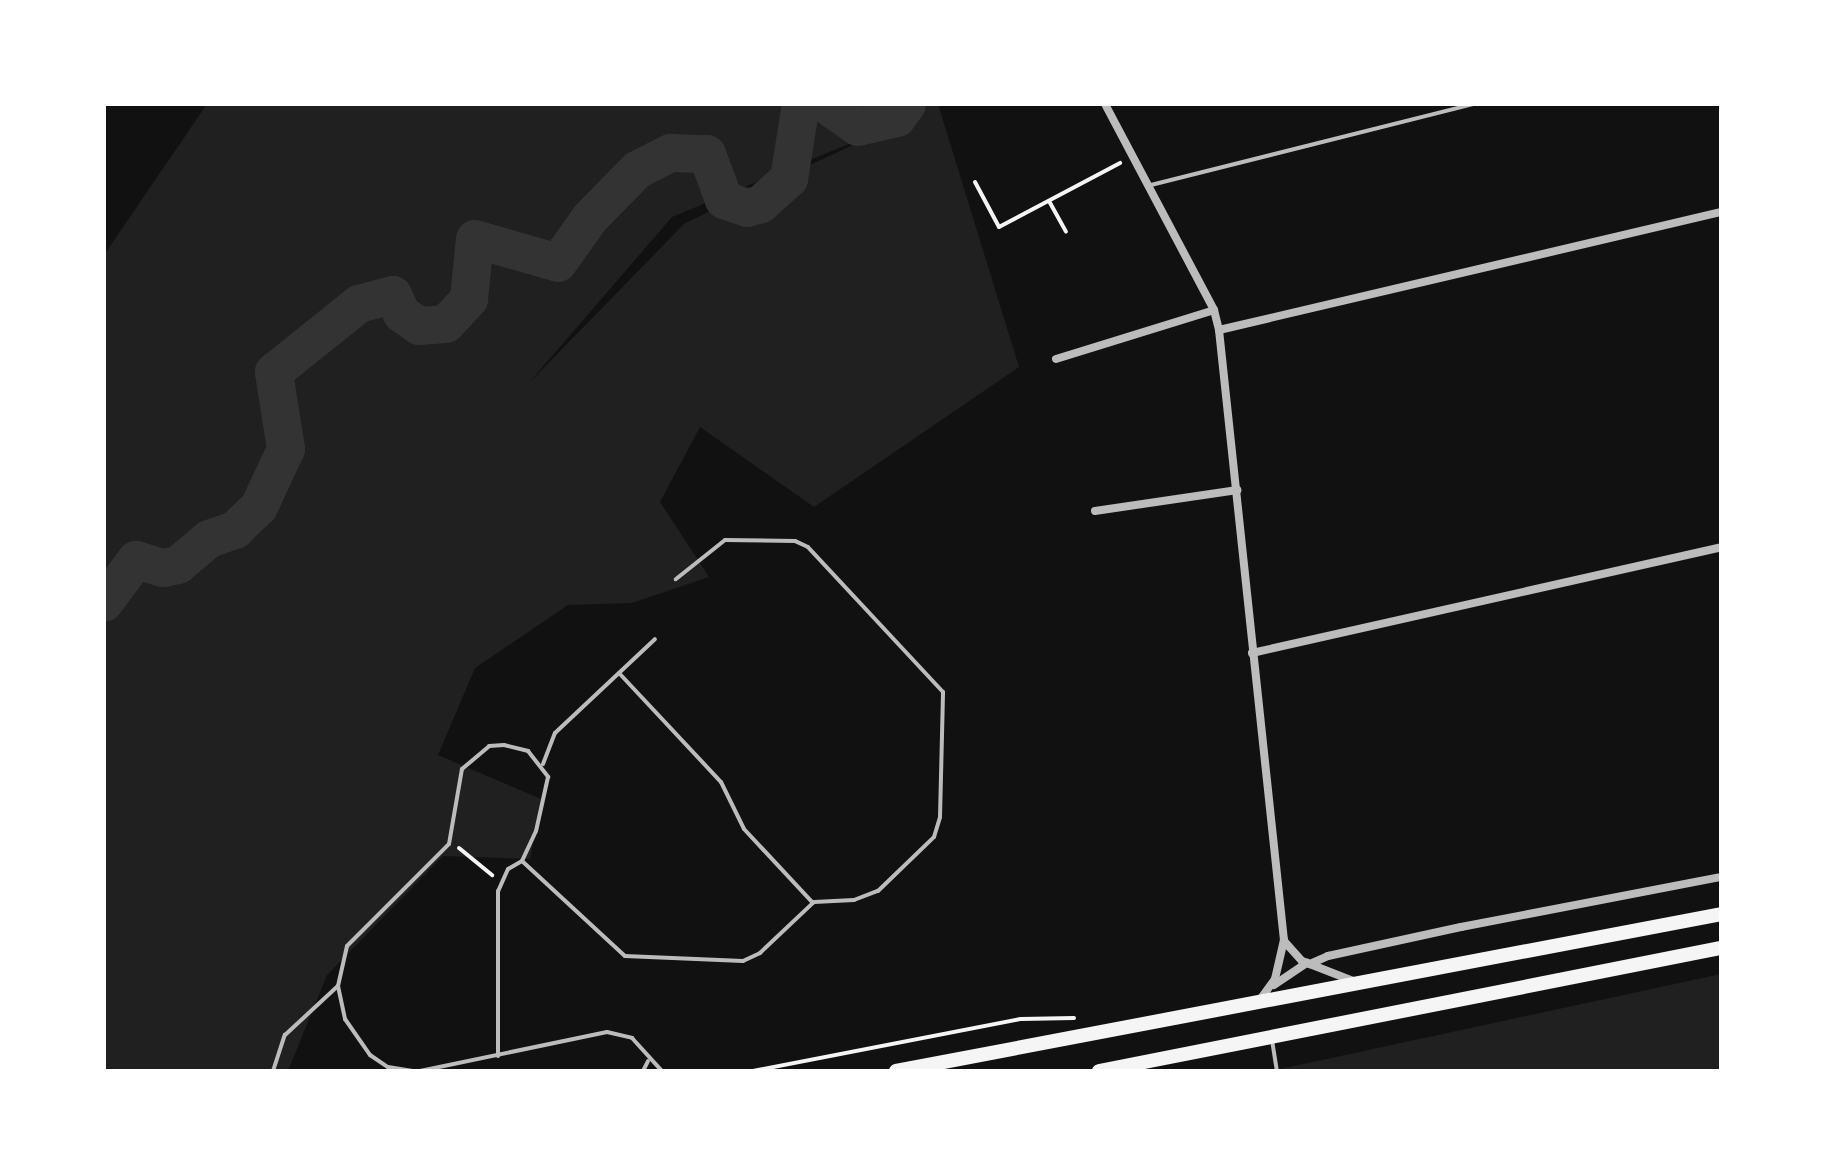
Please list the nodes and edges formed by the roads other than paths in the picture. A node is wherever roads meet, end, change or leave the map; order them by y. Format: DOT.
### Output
graph roads {
  1 [pos="1105,104"];
  2 [pos="1473,104"];
  3 [pos="1148,185"];
  4 [pos="1721,212"];
  5 [pos="1214,310"];
  6 [pos="1219,330"];
  7 [pos="1056,359"];
  8 [pos="1237,490"];
  9 [pos="1095,511"];
  10 [pos="1721,547"];
  11 [pos="676,579"];
  12 [pos="655,639"];
  13 [pos="1252,653"];
  14 [pos="619,673"];
  15 [pos="543,764"];
  16 [pos="522,861"];
  17 [pos="1721,877"];
  18 [pos="813,903"];
  19 [pos="1721,914"];
  20 [pos="1284,940"];
  21 [pos="1721,948"];
  22 [pos="1308,964"];
  23 [pos="1364,984"];
  24 [pos="338,986"];
  25 [pos="1270,988"];
  26 [pos="1256,1005"];
  27 [pos="1272,1037"];
  28 [pos="498,1056"];
  29 [pos="648,1061"];
  30 [pos="273,1071"];
  31 [pos="413,1071"];
  32 [pos="420,1071"];
  33 [pos="643,1071"];
  34 [pos="662,1071"];
  35 [pos="896,1071"];
  36 [pos="1099,1071"];
  37 [pos="1277,1071"];
  1 -- 3 [label="street"];
  2 -- 3 [label="lane"];
  3 -- 5 [label="street"];
  4 -- 6 [label="street"];
  5 -- 6 [label="street"];
  5 -- 7 [label="street"];
  6 -- 8 [label="street"];
  8 -- 9 [label="street"];
  8 -- 13 [label="street"];
  10 -- 13 [label="street"];
  11 -- 18 [label="lane"];
  12 -- 14 [label="lane"];
  13 -- 20 [label="street"];
  14 -- 15 [label="lane"];
  14 -- 18 [label="lane"];
  15 -- 16 [label="lane"];
  15 -- 24 [label="lane"];
  16 -- 18 [label="lane"];
  16 -- 28 [label="lane"];
  17 -- 22 [label="street"];
  19 -- 23 [label="highway"];
  20 -- 22 [label="street"];
  20 -- 25 [label="street"];
  21 -- 27 [label="highway"];
  22 -- 23 [label="street"];
  22 -- 25 [label="street"];
  23 -- 26 [label="highway"];
  24 -- 30 [label="lane"];
  24 -- 31 [label="lane"];
  25 -- 26 [label="street"];
  26 -- 35 [label="highway"];
  27 -- 36 [label="highway"];
  27 -- 37 [label="lane"];
  28 -- 29 [label="lane"];
  28 -- 32 [label="lane"];
  29 -- 33 [label="lane"];
  29 -- 34 [label="lane"];
}
